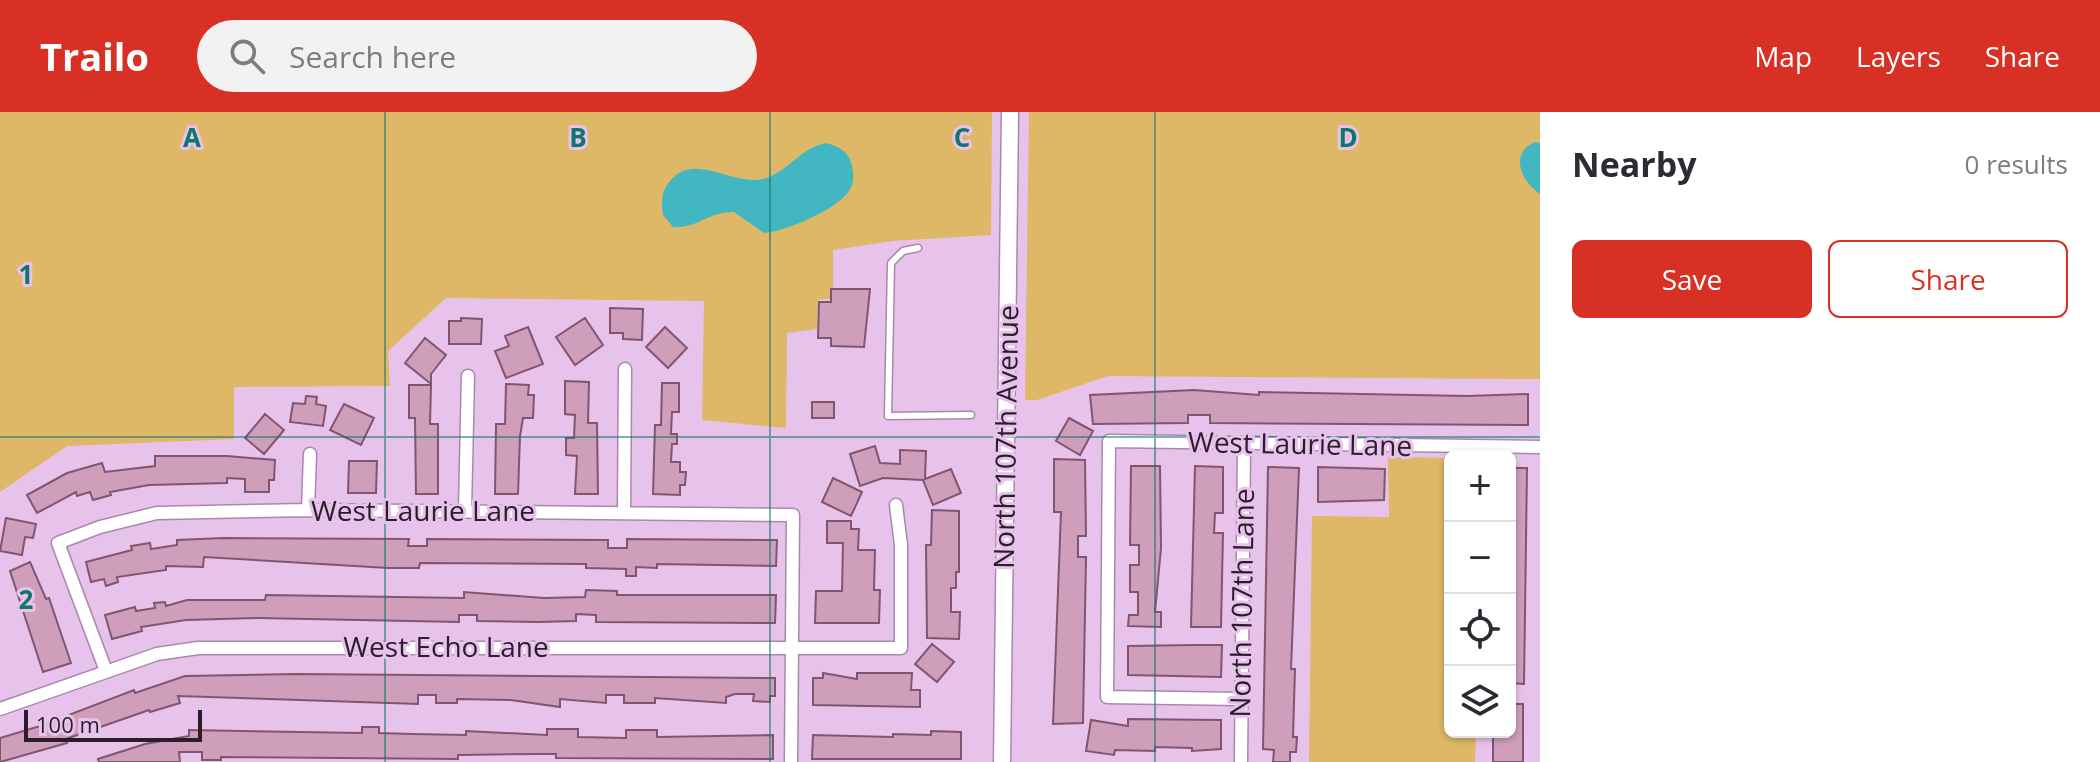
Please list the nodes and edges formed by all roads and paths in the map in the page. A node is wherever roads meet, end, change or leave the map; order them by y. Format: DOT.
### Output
graph roads {
  1 [pos="1010,112"];
  2 [pos="918,248"];
  3 [pos="625,369"];
  4 [pos="468,376"];
  5 [pos="971,415"];
  6 [pos="1244,444"];
  7 [pos="1540,447"];
  8 [pos="310,454"];
  9 [pos="896,505"];
  10 [pos="308,510"];
  11 [pos="465,511"];
  12 [pos="624,513"];
  13 [pos="792,646"];
  14 [pos="106,671"];
  15 [pos="1241,699"];
  16 [pos="0,709"];
  17 [pos="791,762"];
  18 [pos="1002,762"];
  19 [pos="1241,762"];
  1 -- 18 [label="street, North 107th Avenue"];
  2 -- 5 [label="lane"];
  3 -- 12 [label="street"];
  4 -- 11 [label="street"];
  6 -- 7 [label="street, West Laurie Lane"];
  6 -- 15 [label="street, North 107th Lane"];
  6 -- 15 [label="street, West Laurie Lane"];
  8 -- 10 [label="street"];
  9 -- 13 [label="street, West Echo Lane"];
  10 -- 11 [label="street, West Laurie Lane"];
  10 -- 14 [label="street, West Laurie Lane"];
  11 -- 12 [label="street, West Laurie Lane"];
  12 -- 13 [label="street, West Laurie Lane"];
  13 -- 14 [label="street, West Echo Lane"];
  13 -- 17 [label="street"];
  14 -- 16 [label="street, West Echo Lane"];
  15 -- 19 [label="street, North 107th Lane"];
}
